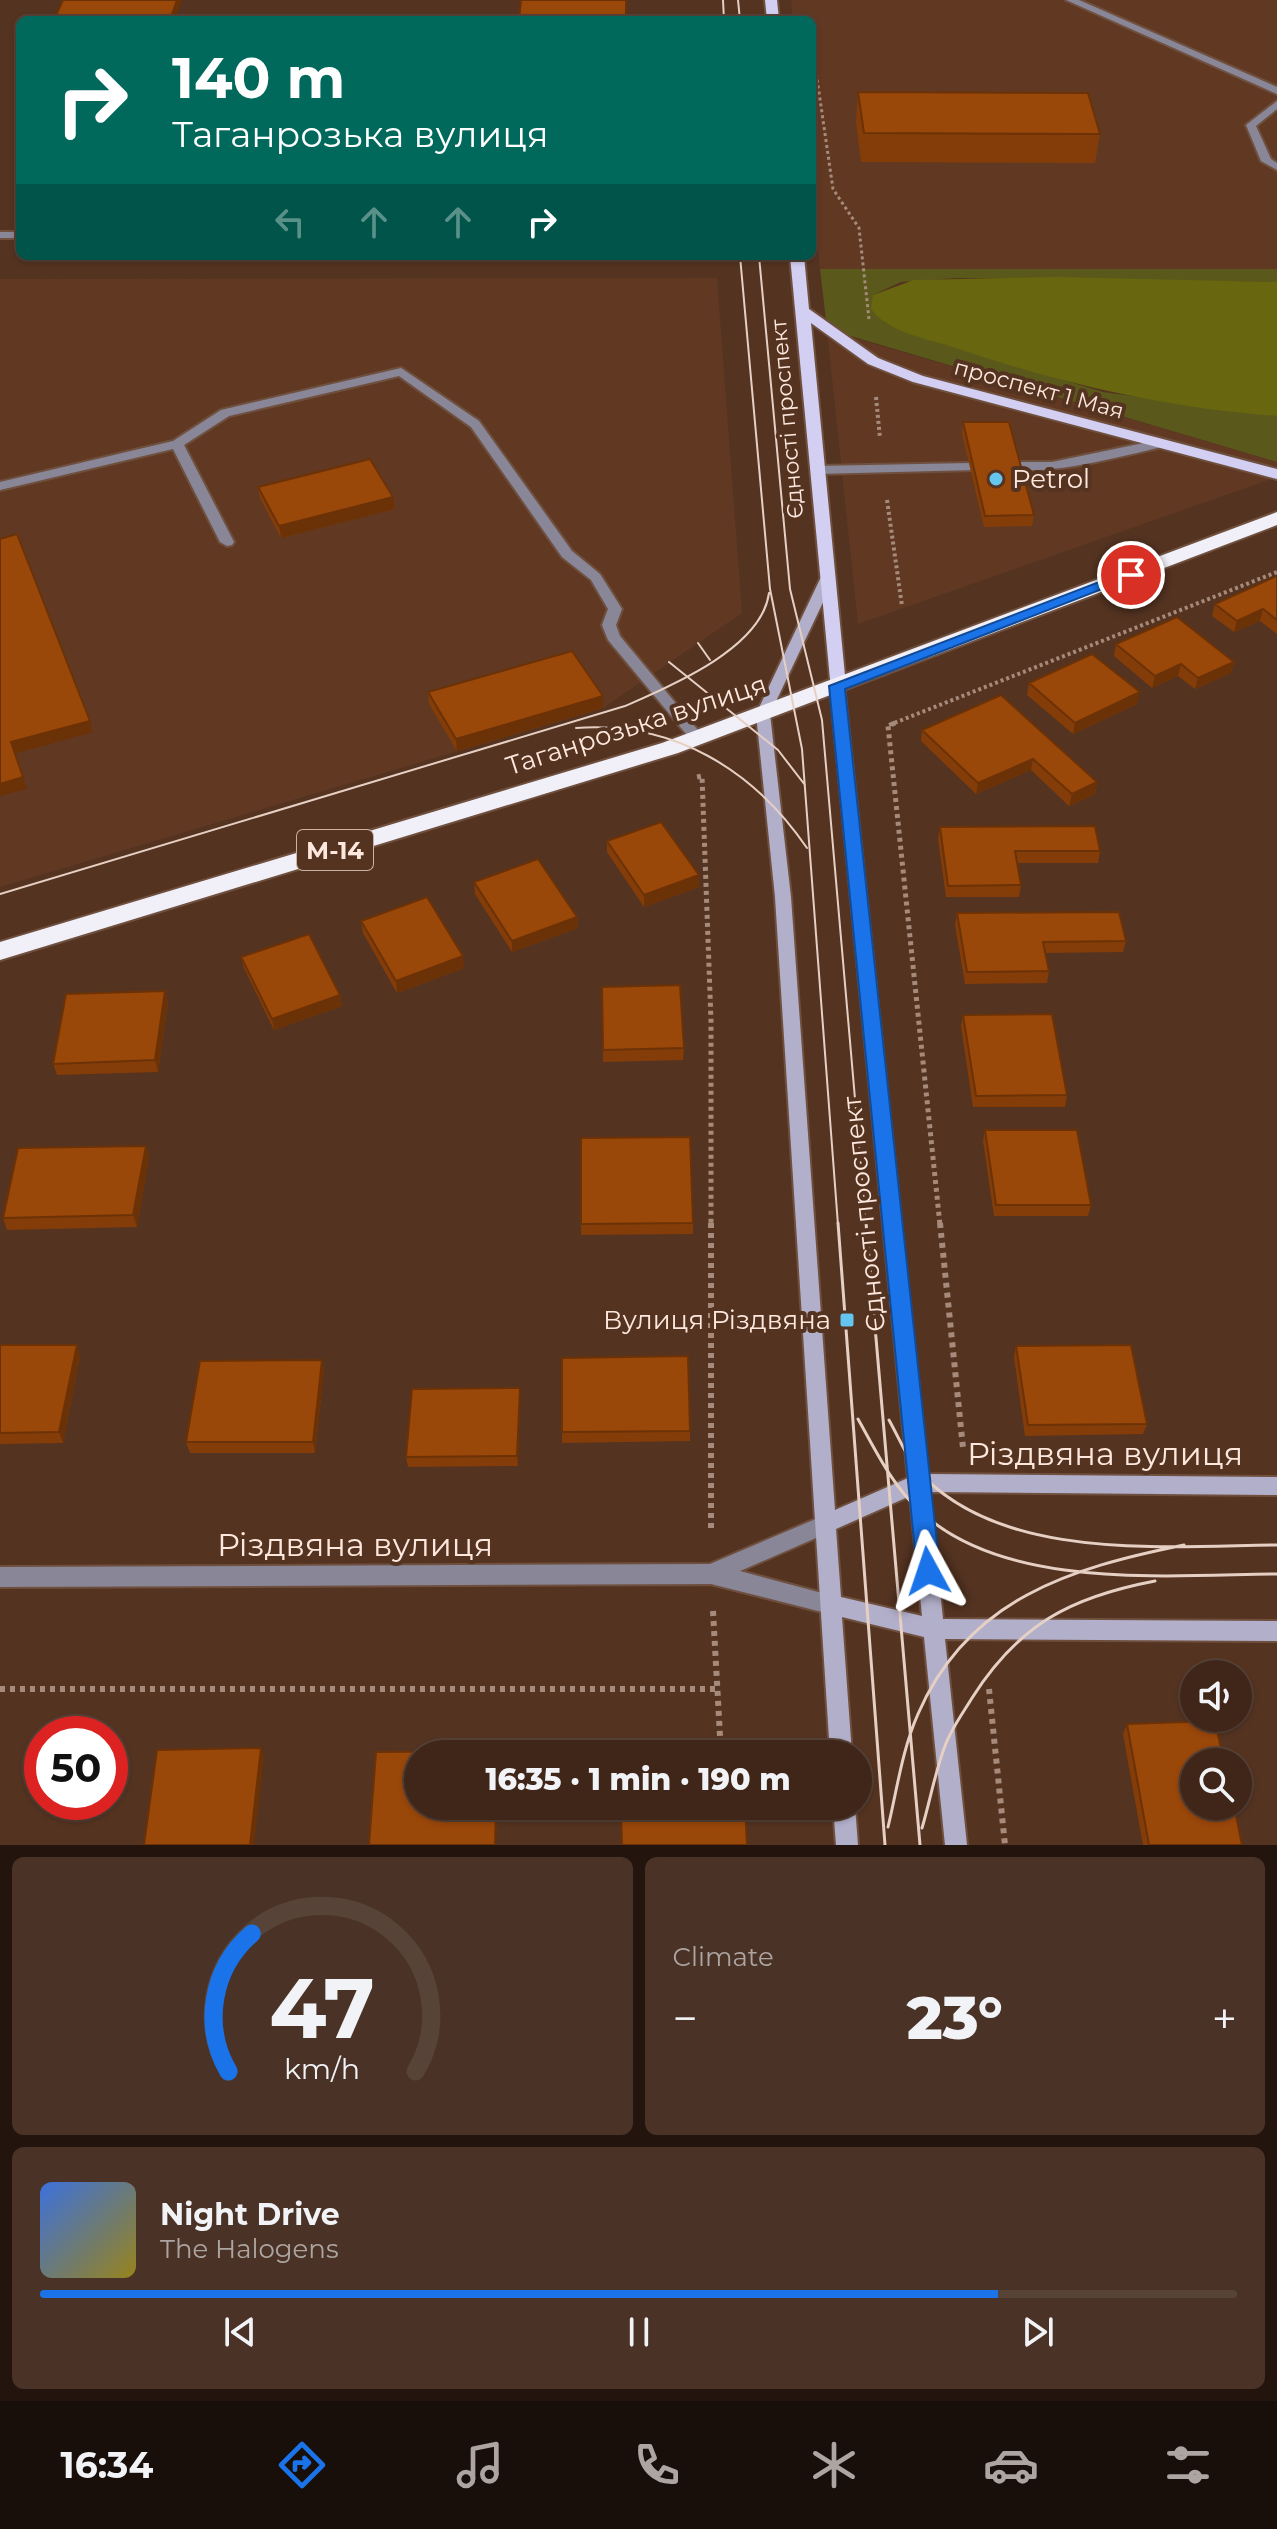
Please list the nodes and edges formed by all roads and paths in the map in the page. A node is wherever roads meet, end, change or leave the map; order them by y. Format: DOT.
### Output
graph roads {
  1 [pos="1071,0"];
  2 [pos="816,72"];
  3 [pos="1277,91"];
  4 [pos="1277,104"];
  5 [pos="1277,167"];
  6 [pos="798,260"];
  7 [pos="804,312"];
  8 [pos="873,361"];
  9 [pos="177,444"];
  10 [pos="1158,444"];
  11 [pos="1016,466"];
  12 [pos="970,467"];
  13 [pos="883,468"];
  14 [pos="817,470"];
  15 [pos="1277,474"];
  16 [pos="0,486"];
  17 [pos="1277,518"];
  18 [pos="227,542"];
  19 [pos="1277,572"];
  20 [pos="828,577"];
  21 [pos="902,606"];
  22 [pos="837,686"];
  23 [pos="763,714"];
  24 [pos="697,738"];
  25 [pos="702,776"];
  26 [pos="0,951"];
  27 [pos="964,1449"];
  28 [pos="919,1483"];
  29 [pos="1277,1486"];
  30 [pos="825,1524"];
  31 [pos="711,1574"];
  32 [pos="0,1577"];
  33 [pos="830,1604"];
  34 [pos="934,1629"];
  35 [pos="1277,1631"];
  36 [pos="0,1689"];
  37 [pos="718,1689"];
  38 [pos="989,1689"];
  39 [pos="720,1740"];
  40 [pos="840,1740"];
  41 [pos="845,1820"];
  42 [pos="847,1845"];
  43 [pos="956,1845"];
  44 [pos="1005,1845"];
  1 -- 3 [label="street"];
  2 -- 8 [label="path"];
  4 -- 5 [label="street"];
  6 -- 7 [label="main road, Єдності проспект"];
  7 -- 8 [label="main road, проспект 1 Мая"];
  7 -- 14 [label="main road, Єдності проспект"];
  8 -- 10 [label="main road, проспект 1 Мая"];
  8 -- 13 [label="path"];
  9 -- 16 [label="street"];
  9 -- 18 [label="street"];
  9 -- 24 [label="street"];
  10 -- 11 [label="street"];
  10 -- 15 [label="main road, проспект 1 Мая"];
  12 -- 13 [label="street"];
  13 -- 14 [label="street"];
  13 -- 21 [label="path"];
  14 -- 20 [label="main road, Єдності проспект"];
  17 -- 22 [label="highway, Таганрозька вулиця / М-14"];
  19 -- 27 [label="path"];
  20 -- 22 [label="main road, Єдності проспект"];
  20 -- 23 [label="main road"];
  22 -- 23 [label="highway, Таганрозька вулиця / М-14"];
  22 -- 28 [label="main road, Єдності проспект"];
  23 -- 24 [label="highway, Таганрозька вулиця / М-14"];
  23 -- 30 [label="main road"];
  24 -- 26 [label="highway, Таганрозька вулиця / М-14"];
  25 -- 31 [label="path"];
  28 -- 29 [label="main road, Різдвяна вулиця"];
  28 -- 30 [label="main road, Різдвяна вулиця"];
  28 -- 34 [label="main road, Єдності проспект"];
  30 -- 31 [label="street, Різдвяна вулиця"];
  30 -- 33 [label="main road"];
  31 -- 32 [label="street, Різдвяна вулиця"];
  31 -- 33 [label="street, Різдвяна вулиця"];
  31 -- 37 [label="path"];
  33 -- 34 [label="main road, Різдвяна вулиця"];
  33 -- 40 [label="main road"];
  34 -- 35 [label="main road, Різдвяна вулиця"];
  34 -- 43 [label="main road, Єдності проспект"];
  36 -- 37 [label="path"];
  37 -- 39 [label="path"];
  38 -- 44 [label="path"];
  41 -- 42 [label="main road"];
}
